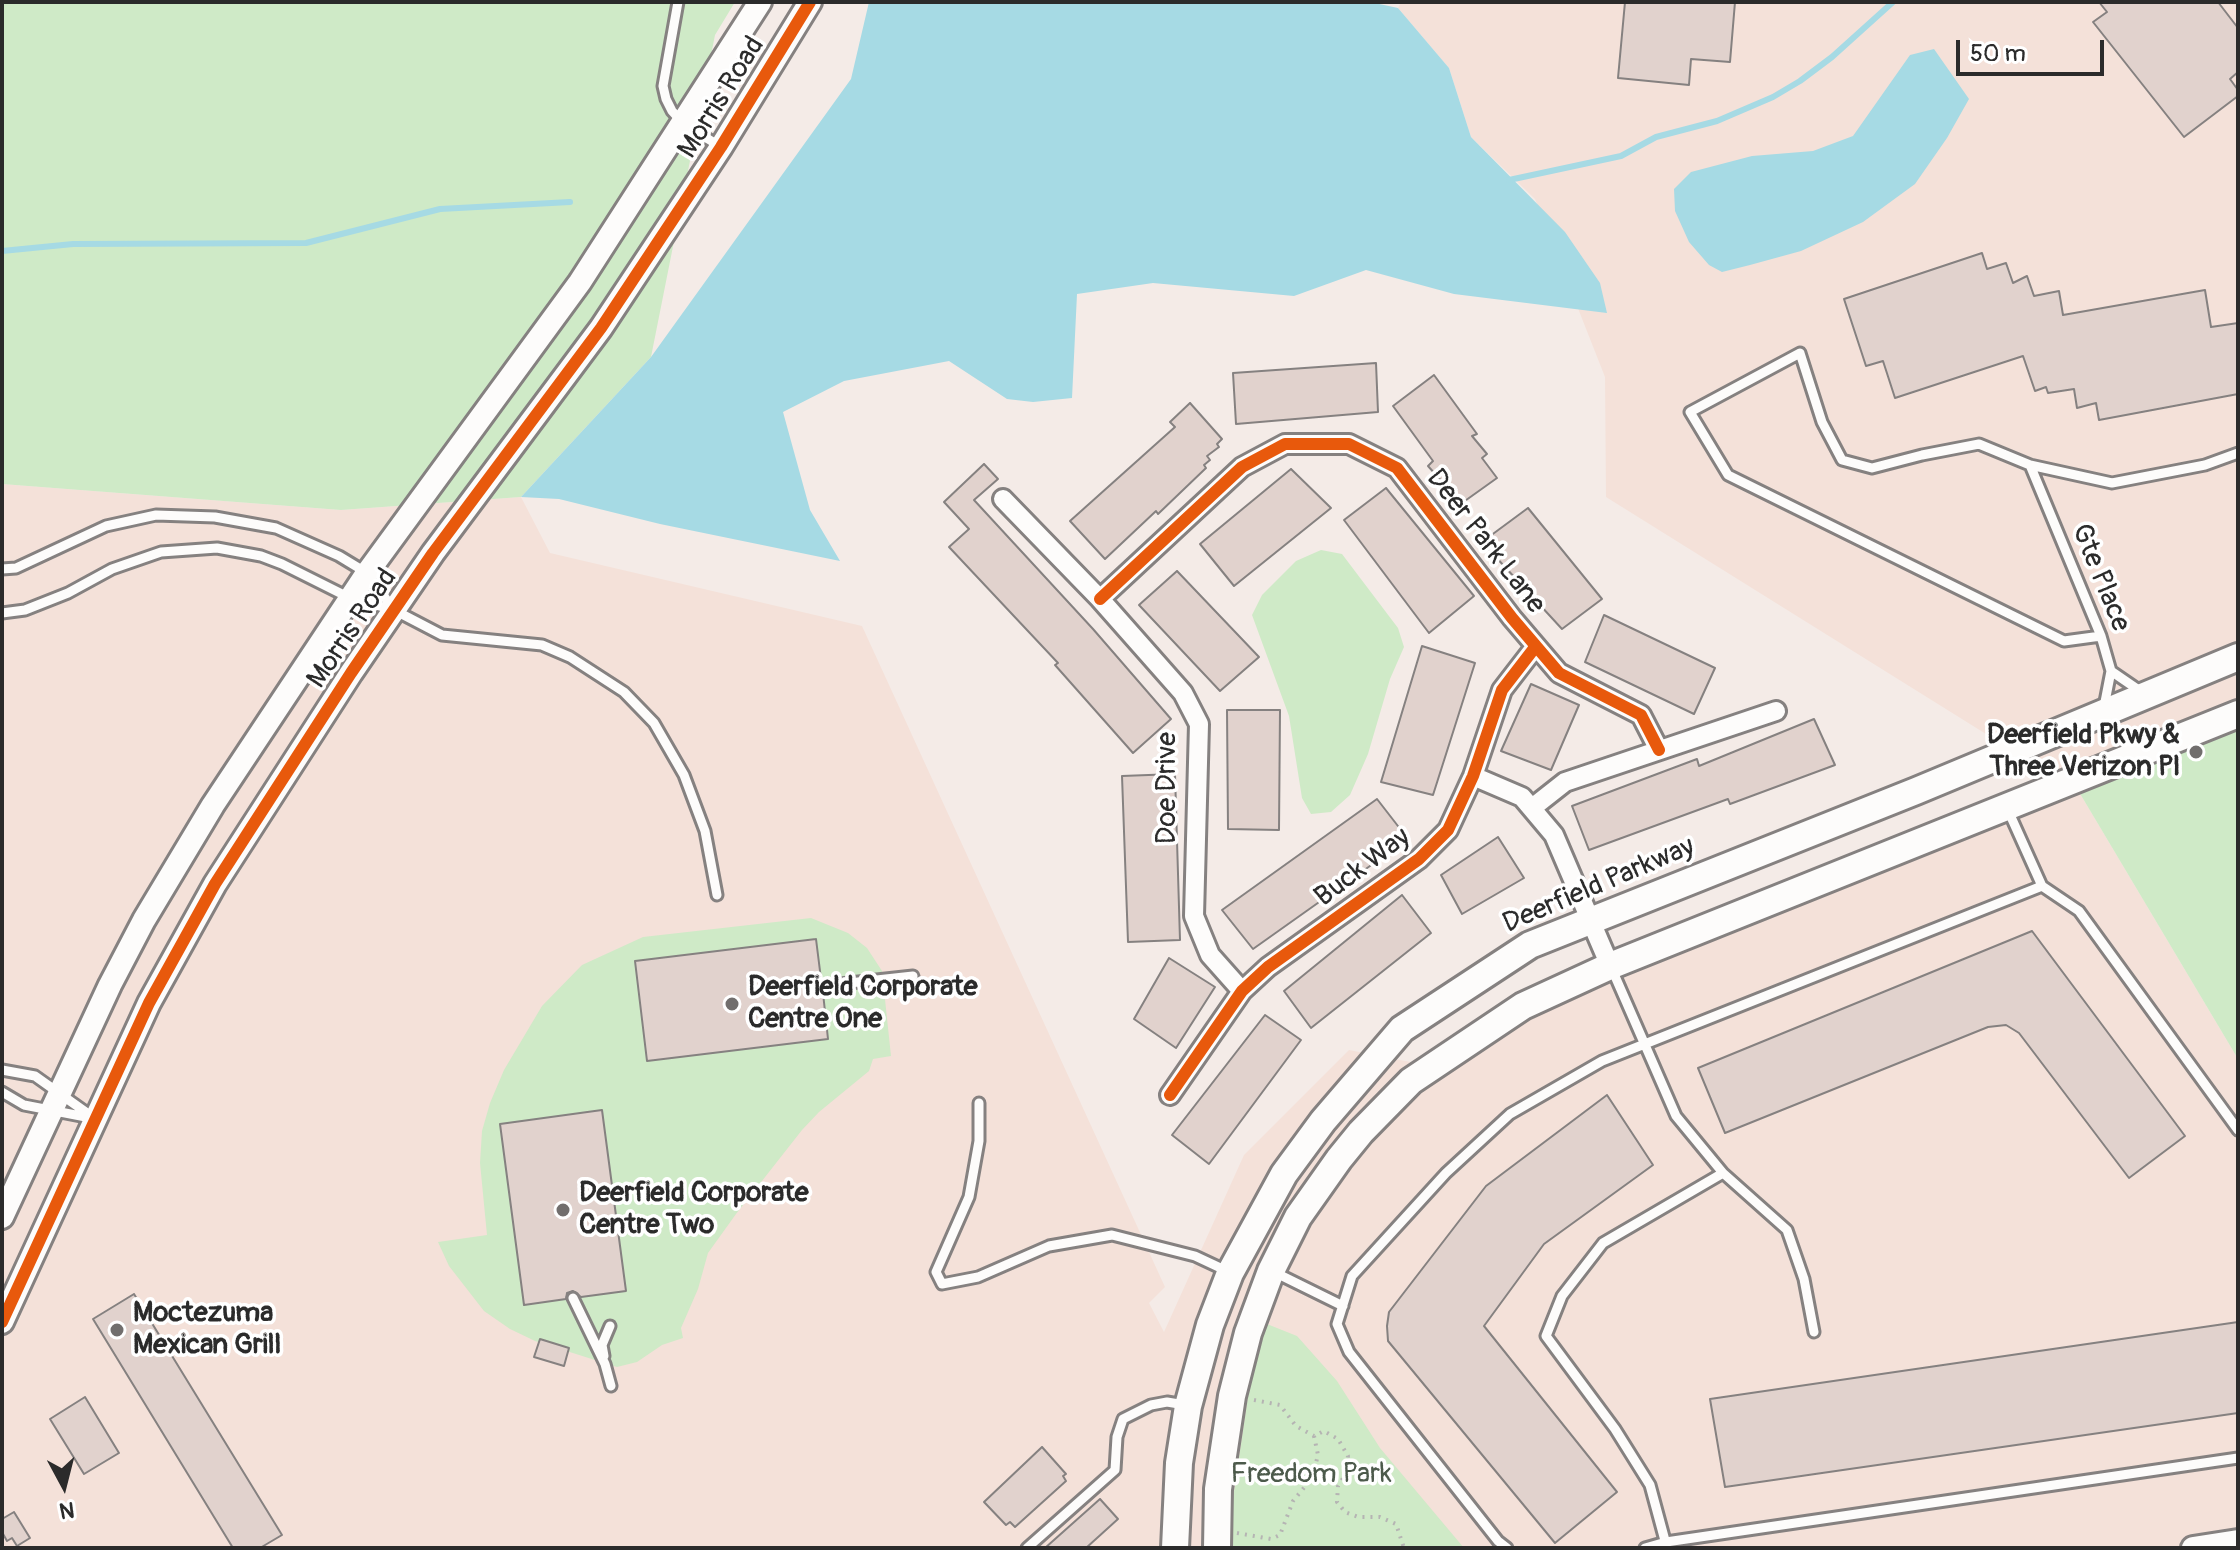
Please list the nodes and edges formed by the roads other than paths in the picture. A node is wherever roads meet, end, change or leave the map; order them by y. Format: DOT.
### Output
graph roads {
  1 [pos="678,2"];
  2 [pos="760,2"];
  3 [pos="810,2"];
  4 [pos="684,124"];
  5 [pos="721,147"];
  6 [pos="2238,453"];
  7 [pos="2030,465"];
  8 [pos="1003,499"];
  9 [pos="2,569"];
  10 [pos="367,573"];
  11 [pos="350,598"];
  12 [pos="1100,599"];
  13 [pos="394,610"];
  14 [pos="2,613"];
  15 [pos="2101,636"];
  16 [pos="1536,646"];
  17 [pos="2238,657"];
  18 [pos="2111,671"];
  19 [pos="2145,694"];
  20 [pos="1776,711"];
  21 [pos="2103,712"];
  22 [pos="2238,714"];
  23 [pos="1659,750"];
  24 [pos="1473,776"];
  25 [pos="1532,808"];
  26 [pos="2007,808"];
  27 [pos="2042,886"];
  28 [pos="717,895"];
  29 [pos="1591,921"];
  30 [pos="1610,966"];
  31 [pos="913,976"];
  32 [pos="822,986"];
  33 [pos="1242,991"];
  34 [pos="1645,1044"];
  35 [pos="2,1070"];
  36 [pos="2,1092"];
  37 [pos="1170,1095"];
  38 [pos="54,1102"];
  39 [pos="979,1103"];
  40 [pos="94,1118"];
  41 [pos="2238,1130"];
  42 [pos="1723,1173"];
  43 [pos="2,1217"];
  44 [pos="1271,1271"];
  45 [pos="1230,1273"];
  46 [pos="573,1298"];
  47 [pos="1343,1306"];
  48 [pos="2,1322"];
  49 [pos="610,1326"];
  50 [pos="1814,1332"];
  51 [pos="605,1364"];
  52 [pos="611,1386"];
  53 [pos="1188,1406"];
  54 [pos="2238,1458"];
  55 [pos="1217,1539"];
  56 [pos="2238,1541"];
  57 [pos="1666,1545"];
  58 [pos="1027,1548"];
  59 [pos="1175,1548"];
  60 [pos="1507,1548"];
  61 [pos="1645,1548"];
  62 [pos="2193,1548"];
  1 -- 4 [label="lane"];
  2 -- 4 [label="street, Morris Road"];
  3 -- 5 [label="street, Morris Road"];
  4 -- 5 [label="lane"];
  4 -- 10 [label="street, Morris Road"];
  5 -- 13 [label="street, Morris Road"];
  6 -- 7 [label="lane"];
  7 -- 15 [label="lane, Gte Place"];
  7 -- 15 [label="lane"];
  8 -- 12 [label="street, Doe Drive"];
  9 -- 10 [label="lane"];
  10 -- 11 [label="street, Morris Road"];
  10 -- 13 [label="lane"];
  11 -- 13 [label="lane"];
  11 -- 14 [label="lane"];
  11 -- 38 [label="street, Morris Road"];
  12 -- 16 [label="street, Deer Park Lane"];
  12 -- 33 [label="street, Doe Drive"];
  13 -- 28 [label="lane"];
  13 -- 40 [label="street, Morris Road"];
  15 -- 18 [label="lane, Gte Place"];
  16 -- 23 [label="street, Deer Park Lane"];
  16 -- 24 [label="street, Buck Way"];
  17 -- 19 [label="main road, Deerfield Parkway"];
  18 -- 19 [label="lane, Gte Place"];
  18 -- 21 [label="lane"];
  19 -- 21 [label="main road, Deerfield Parkway"];
  20 -- 23 [label="street"];
  21 -- 29 [label="main road, Deerfield Parkway"];
  22 -- 26 [label="main road"];
  23 -- 25 [label="street"];
  24 -- 25 [label="street"];
  24 -- 33 [label="street, Buck Way"];
  25 -- 29 [label="street"];
  26 -- 27 [label="lane"];
  26 -- 30 [label="main road"];
  27 -- 34 [label="lane"];
  27 -- 41 [label="lane"];
  29 -- 30 [label="street"];
  29 -- 45 [label="main road, Deerfield Parkway"];
  30 -- 34 [label="lane"];
  30 -- 44 [label="main road"];
  31 -- 32 [label="lane"];
  33 -- 37 [label="street, Buck Way"];
  34 -- 42 [label="lane"];
  34 -- 47 [label="lane"];
  35 -- 38 [label="lane"];
  36 -- 38 [label="lane"];
  38 -- 40 [label="lane"];
  38 -- 40 [label="lane"];
  38 -- 43 [label="street, Morris Road"];
  39 -- 45 [label="lane"];
  40 -- 48 [label="street, Morris Road"];
  42 -- 50 [label="lane"];
  42 -- 57 [label="lane"];
  44 -- 47 [label="lane"];
  44 -- 55 [label="main road"];
  45 -- 53 [label="main road, Deerfield Parkway"];
  46 -- 51 [label="lane"];
  47 -- 60 [label="lane"];
  49 -- 51 [label="lane"];
  51 -- 52 [label="lane"];
  53 -- 58 [label="lane"];
  53 -- 59 [label="main road, Deerfield Parkway"];
  54 -- 57 [label="lane"];
  56 -- 62 [label="street"];
  57 -- 61 [label="lane"];
}
